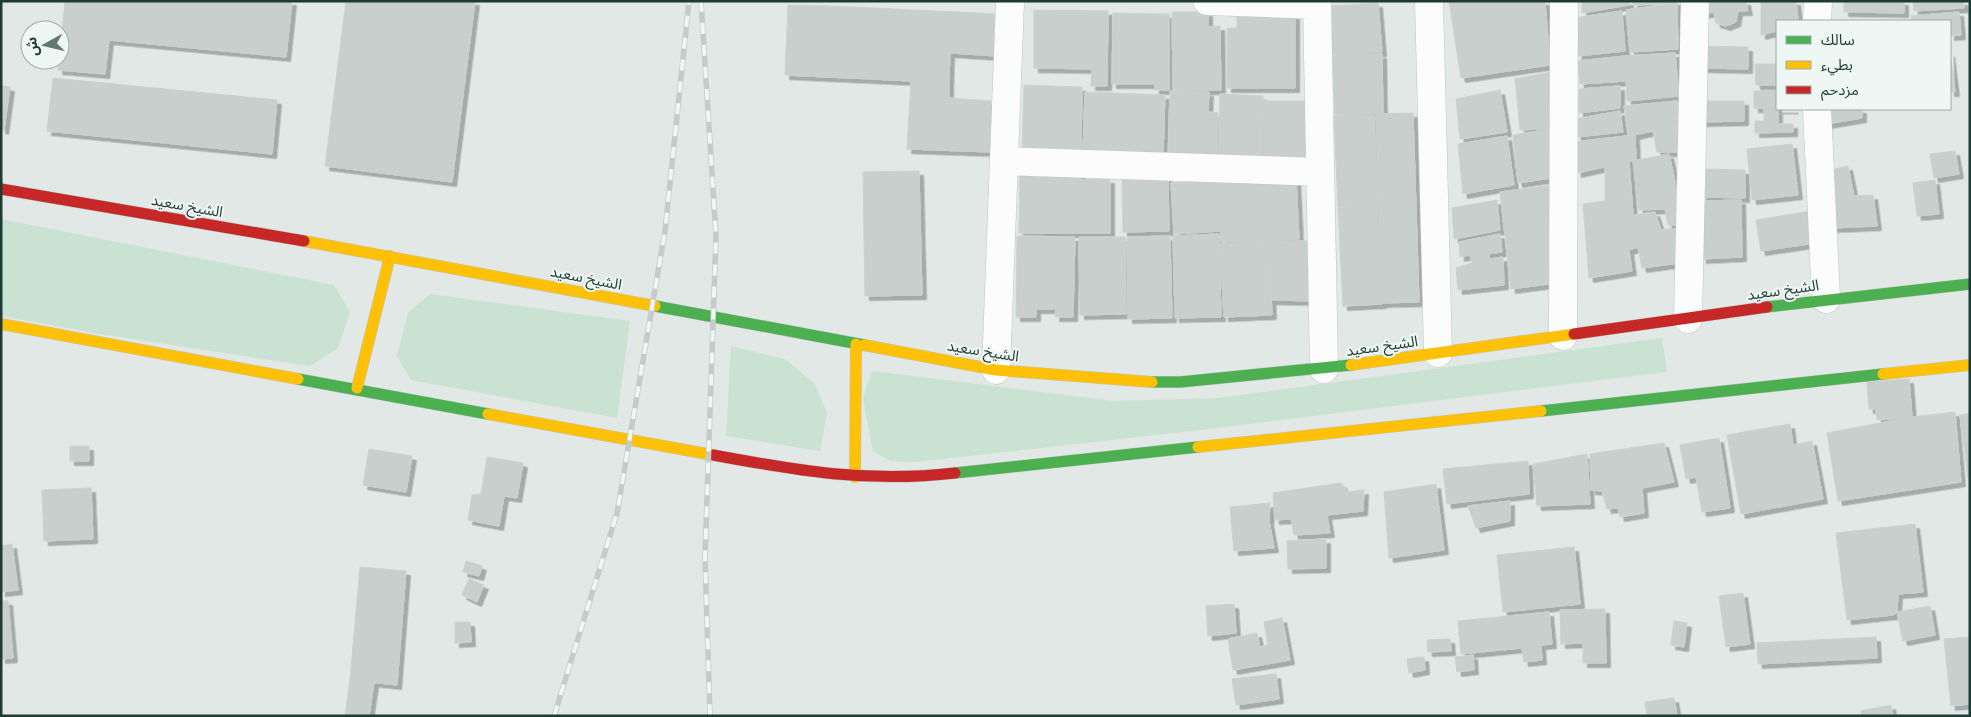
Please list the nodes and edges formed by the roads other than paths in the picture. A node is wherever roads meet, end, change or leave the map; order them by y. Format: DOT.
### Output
graph roads {
  1 [pos="1010,1"];
  2 [pos="1207,1"];
  3 [pos="1429,1"];
  4 [pos="1564,1"];
  5 [pos="1695,1"];
  6 [pos="1818,1"];
  7 [pos="1317,3"];
  8 [pos="1817,20"];
  9 [pos="1817,110"];
  10 [pos="1004,162"];
  11 [pos="1320,172"];
  12 [pos="1,189"];
  13 [pos="390,256"];
  14 [pos="1970,284"];
  15 [pos="1826,299"];
  16 [pos="1688,318"];
  17 [pos="1,324"];
  18 [pos="1562,336"];
  19 [pos="856,344"];
  20 [pos="1438,353"];
  21 [pos="1970,365"];
  22 [pos="1324,369"];
  23 [pos="996,370"];
  24 [pos="357,388"];
  25 [pos="854,477"];
  1 -- 10 [label="street"];
  2 -- 7 [label="street"];
  3 -- 20 [label="street"];
  4 -- 18 [label="street"];
  5 -- 16 [label="street"];
  6 -- 8 [label="street"];
  7 -- 11 [label="street"];
  9 -- 15 [label="street"];
  10 -- 11 [label="street"];
  10 -- 23 [label="street"];
  11 -- 22 [label="street"];
  12 -- 13 [label="main road, الشيخ سعيد"];
  13 -- 19 [label="main road, الشيخ سعيد"];
  13 -- 24 [label="main road"];
  14 -- 15 [label="main road, الشيخ سعيد"];
  15 -- 16 [label="main road, الشيخ سعيد"];
  16 -- 18 [label="main road, الشيخ سعيد"];
  17 -- 24 [label="main road"];
  18 -- 20 [label="main road, الشيخ سعيد"];
  19 -- 23 [label="main road, الشيخ سعيد"];
  19 -- 25 [label="main road"];
  20 -- 22 [label="main road, الشيخ سعيد"];
  21 -- 25 [label="main road"];
  22 -- 23 [label="main road, الشيخ سعيد"];
  24 -- 25 [label="main road"];
}
